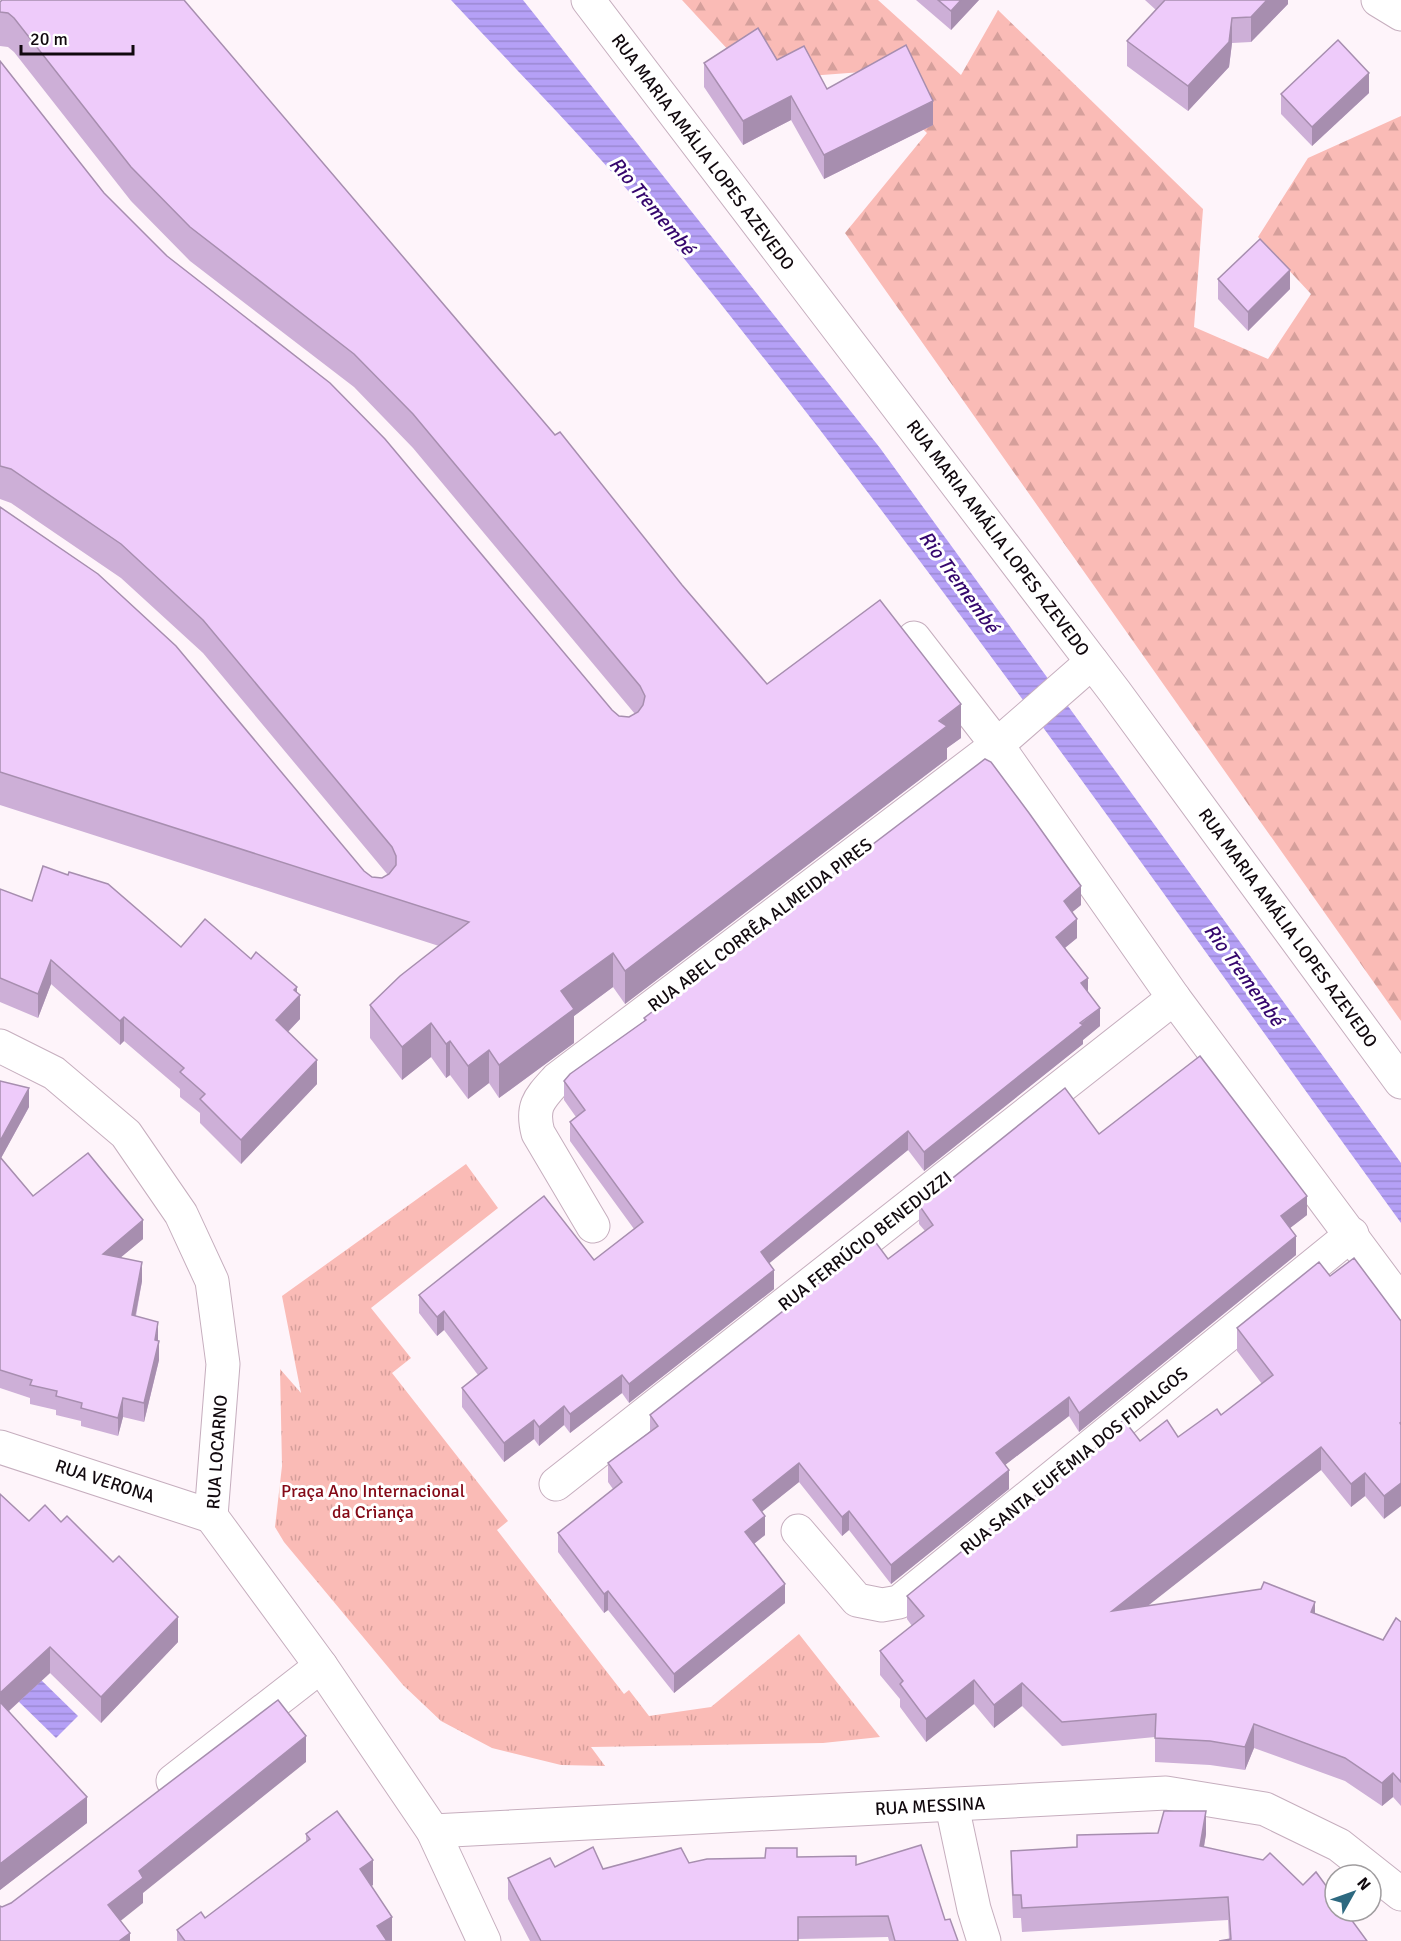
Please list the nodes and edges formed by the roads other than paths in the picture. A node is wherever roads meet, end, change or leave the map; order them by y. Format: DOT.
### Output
graph roads {
  1 [pos="588,0"];
  2 [pos="1378,0"];
  3 [pos="1401,14"];
  4 [pos="914,639"];
  5 [pos="1081,671"];
  6 [pos="996,745"];
  7 [pos="1174,998"];
  8 [pos="0,1046"];
  9 [pos="1401,1082"];
  10 [pos="593,1226"];
  11 [pos="1352,1234"];
  12 [pos="1401,1303"];
  13 [pos="0,1447"];
  14 [pos="556,1484"];
  15 [pos="211,1516"];
  16 [pos="798,1531"];
  17 [pos="321,1666"];
  18 [pos="151,1798"];
  19 [pos="952,1806"];
  20 [pos="433,1831"];
  21 [pos="1401,1894"];
  22 [pos="484,1941"];
  23 [pos="984,1941"];
  1 -- 5 [label="street, RUA MARIA AMÁLIA LOPES AZEVEDO"];
  2 -- 3 [label="street"];
  4 -- 6 [label="street"];
  5 -- 6 [label="street, RUA ABEL CORRÊA ALMEIDA PIRES"];
  5 -- 9 [label="street, RUA MARIA AMÁLIA LOPES AZEVEDO"];
  6 -- 7 [label="street"];
  6 -- 10 [label="street, RUA ABEL CORRÊA ALMEIDA PIRES"];
  7 -- 11 [label="street"];
  7 -- 14 [label="street, RUA FERRÚCIO BENEDUZZI"];
  8 -- 15 [label="street, RUA LOCARNO"];
  11 -- 12 [label="street"];
  11 -- 16 [label="street, RUA SANTA EUFÊMIA DOS FIDALGOS"];
  13 -- 15 [label="street, RUA VERONA"];
  15 -- 17 [label="street, RUA LOCARNO"];
  17 -- 18 [label="street"];
  17 -- 20 [label="street, RUA LOCARNO"];
  19 -- 20 [label="street, RUA MESSINA"];
  19 -- 21 [label="street, RUA MESSINA"];
  19 -- 23 [label="street"];
  20 -- 22 [label="street, RUA LOCARNO"];
}
